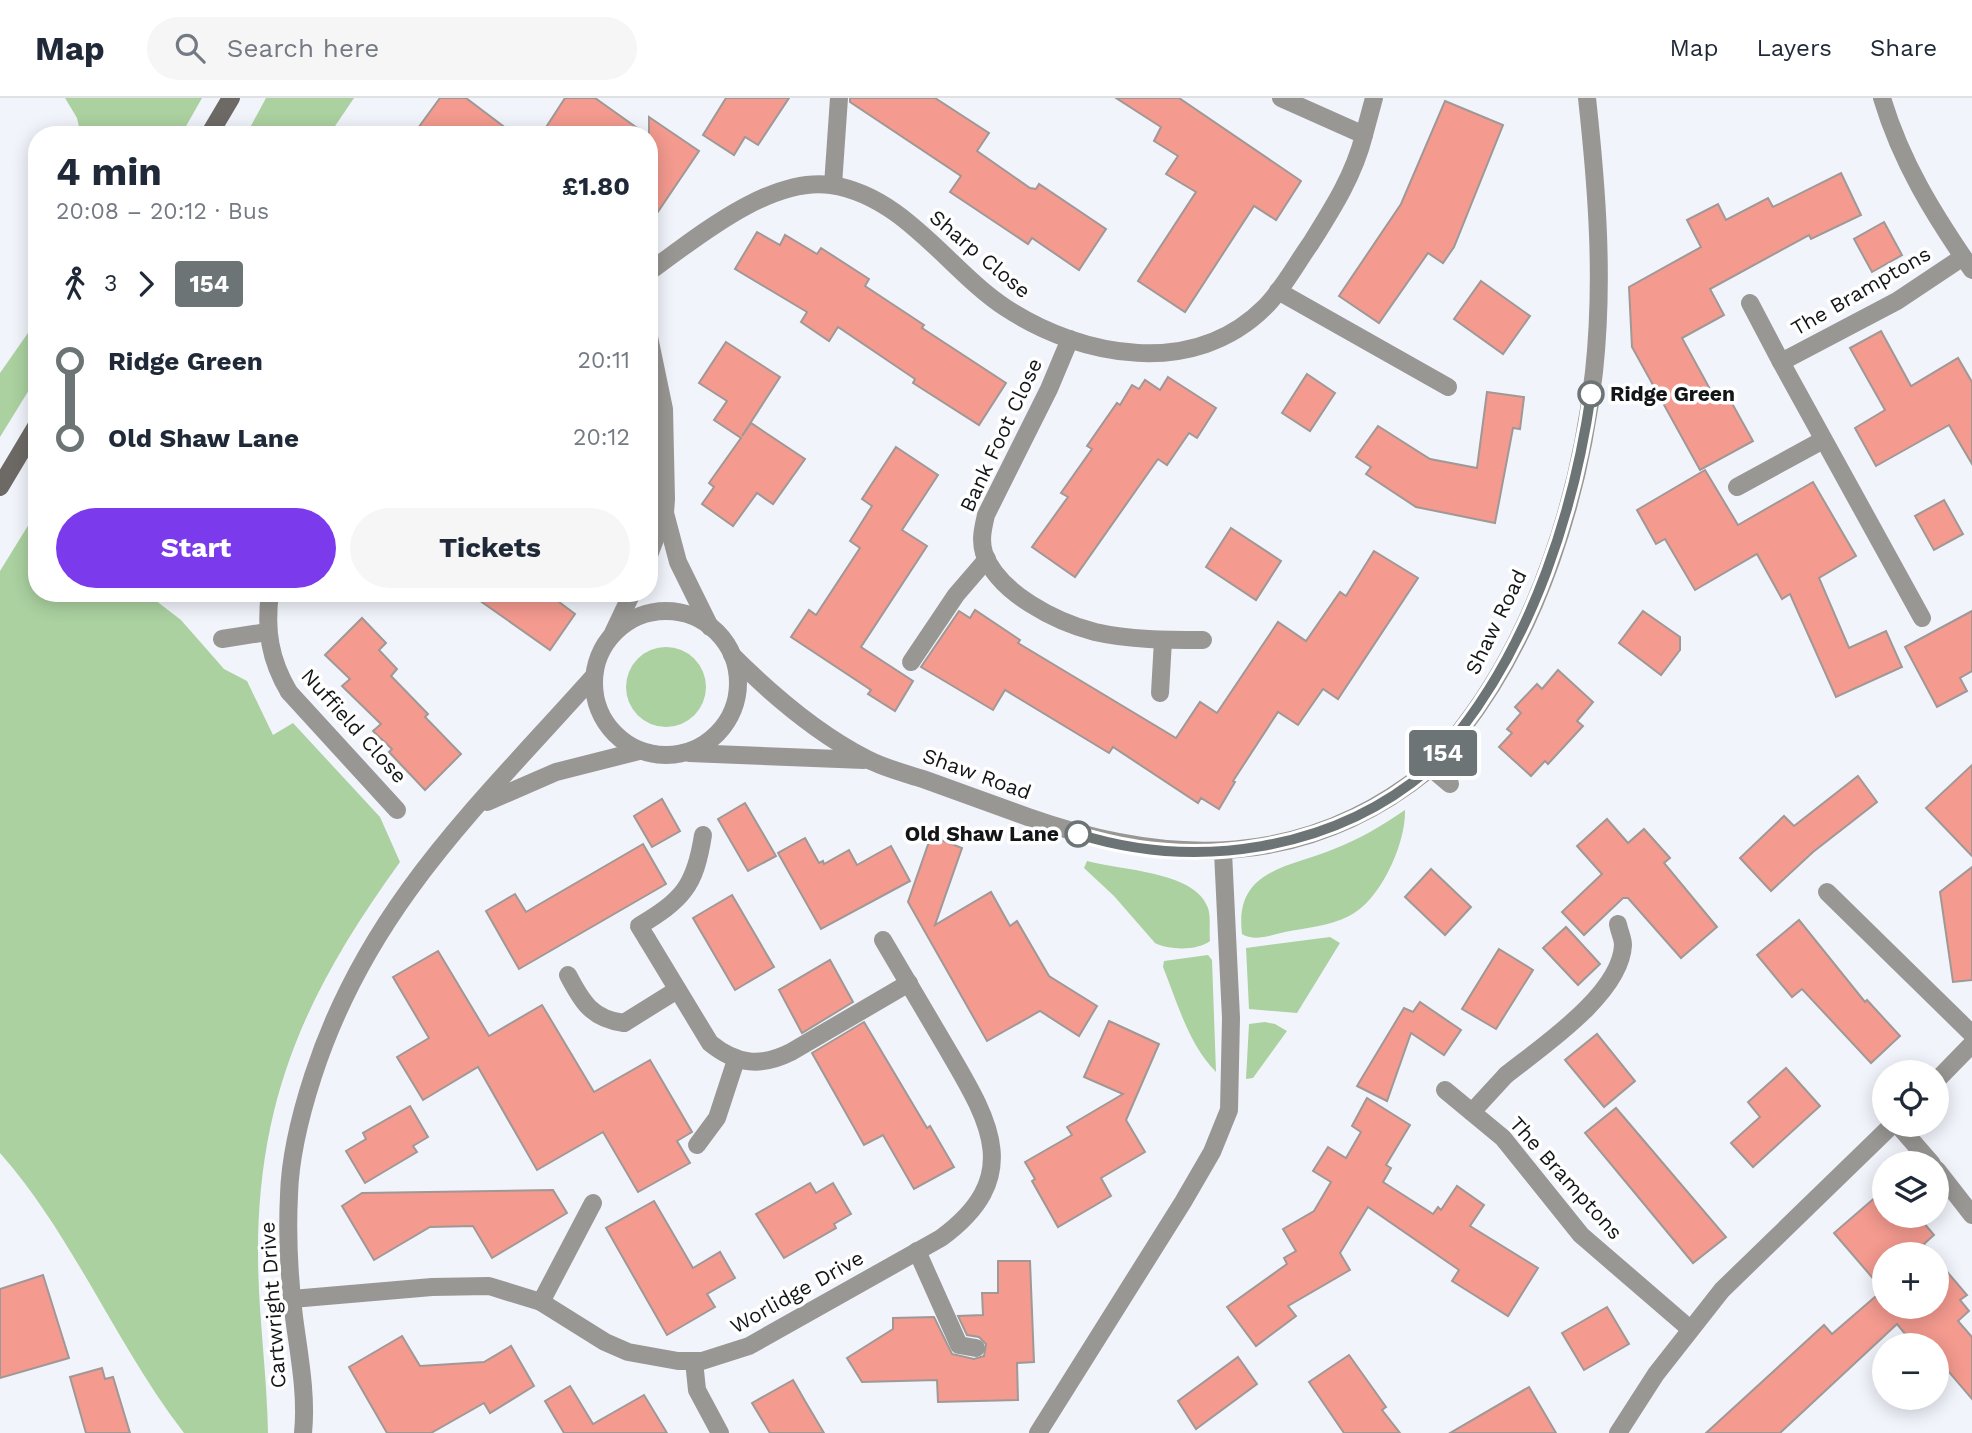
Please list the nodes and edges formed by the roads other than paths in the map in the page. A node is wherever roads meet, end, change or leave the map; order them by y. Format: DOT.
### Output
graph roads {
  1 [pos="231,98"];
  2 [pos="838,98"];
  3 [pos="1281,98"];
  4 [pos="1374,98"];
  5 [pos="1587,98"];
  6 [pos="1882,98"];
  7 [pos="214,126"];
  8 [pos="1364,135"];
  9 [pos="833,185"];
  10 [pos="1968,264"];
  11 [pos="658,266"];
  12 [pos="1278,291"];
  13 [pos="1750,303"];
  14 [pos="1070,339"];
  15 [pos="1781,362"];
  16 [pos="658,380"];
  17 [pos="1448,387"];
  18 [pos="28,440"];
  19 [pos="1823,440"];
  20 [pos="658,461"];
  21 [pos="658,475"];
  22 [pos="0,487"];
  23 [pos="1737,487"];
  24 [pos="665,513"];
  25 [pos="658,531"];
  26 [pos="987,559"];
  27 [pos="269,602"];
  28 [pos="628,602"];
  29 [pos="1922,618"];
  30 [pos="710,627"];
  31 [pos="267,632"];
  32 [pos="614,634"];
  33 [pos="222,639"];
  34 [pos="1163,640"];
  35 [pos="1203,640"];
  36 [pos="732,655"];
  37 [pos="911,662"];
  38 [pos="594,676"];
  39 [pos="1160,694"];
  40 [pos="639,751"];
  41 [pos="686,753"];
  42 [pos="869,760"];
  43 [pos="1431,768"];
  44 [pos="1450,784"];
  45 [pos="478,807"];
  46 [pos="397,810"];
  47 [pos="703,835"];
  48 [pos="1223,852"];
  49 [pos="1827,892"];
  50 [pos="1618,924"];
  51 [pos="883,940"];
  52 [pos="568,975"];
  53 [pos="909,983"];
  54 [pos="677,990"];
  55 [pos="1972,1034"];
  56 [pos="1972,1044"];
  57 [pos="736,1060"];
  58 [pos="1949,1068"];
  59 [pos="1446,1090"];
  60 [pos="1472,1112"];
  61 [pos="1879,1137"];
  62 [pos="1908,1137"];
  63 [pos="697,1145"];
  64 [pos="1921,1151"];
  65 [pos="1949,1185"];
  66 [pos="593,1203"];
  67 [pos="1972,1214"];
  68 [pos="917,1251"];
  69 [pos="292,1299"];
  70 [pos="541,1302"];
  71 [pos="1690,1329"];
  72 [pos="976,1348"];
  73 [pos="694,1361"];
  74 [pos="303,1433"];
  75 [pos="720,1433"];
  76 [pos="1038,1433"];
  77 [pos="1618,1433"];
  1 -- 7 [label="main road"];
  2 -- 9 [label="street"];
  3 -- 8 [label="street"];
  4 -- 8 [label="street, Sharp Close"];
  5 -- 43 [label="street, Shaw Road"];
  6 -- 10 [label="street, The Bramptons"];
  8 -- 12 [label="street, Sharp Close"];
  9 -- 11 [label="street, Sharp Close"];
  9 -- 14 [label="street, Sharp Close"];
  10 -- 15 [label="street, The Bramptons"];
  12 -- 14 [label="street, Sharp Close"];
  12 -- 17 [label="street"];
  13 -- 15 [label="street, The Bramptons"];
  14 -- 26 [label="street, Bank Foot Close"];
  15 -- 19 [label="street, The Bramptons"];
  16 -- 20 [label="street"];
  18 -- 22 [label="main road"];
  19 -- 23 [label="street"];
  19 -- 29 [label="street, The Bramptons"];
  21 -- 24 [label="street"];
  24 -- 25 [label="street"];
  24 -- 30 [label="street"];
  26 -- 34 [label="street"];
  26 -- 37 [label="street"];
  27 -- 31 [label="street, Nuffield Close"];
  28 -- 32 [label="street"];
  30 -- 32 [label="street"];
  30 -- 36 [label="street"];
  31 -- 33 [label="street"];
  31 -- 46 [label="street, Nuffield Close"];
  32 -- 38 [label="street"];
  34 -- 35 [label="street"];
  34 -- 39 [label="street"];
  36 -- 41 [label="street"];
  36 -- 42 [label="street, Shaw Road"];
  38 -- 40 [label="street"];
  38 -- 45 [label="street, Cartwright Drive"];
  40 -- 41 [label="street"];
  40 -- 45 [label="street, Cartwright Drive"];
  41 -- 42 [label="street, Shaw Road"];
  42 -- 48 [label="street, Shaw Road"];
  43 -- 44 [label="street"];
  43 -- 48 [label="street, Shaw Road"];
  45 -- 69 [label="street, Cartwright Drive"];
  47 -- 54 [label="street"];
  48 -- 76 [label="street"];
  49 -- 55 [label="street"];
  50 -- 60 [label="street"];
  51 -- 53 [label="street, Worlidge Drive"];
  52 -- 54 [label="street"];
  53 -- 57 [label="street"];
  53 -- 68 [label="street, Worlidge Drive"];
  54 -- 57 [label="street"];
  56 -- 58 [label="street"];
  57 -- 63 [label="street"];
  59 -- 60 [label="street, The Bramptons"];
  60 -- 71 [label="street, The Bramptons"];
  61 -- 71 [label="street"];
  62 -- 64 [label="street"];
  65 -- 67 [label="street"];
  66 -- 70 [label="street"];
  68 -- 72 [label="street"];
  68 -- 73 [label="street, Worlidge Drive"];
  69 -- 70 [label="street, Worlidge Drive"];
  69 -- 74 [label="street, Cartwright Drive"];
  70 -- 73 [label="street, Worlidge Drive"];
  71 -- 77 [label="street"];
  73 -- 75 [label="street"];
}
